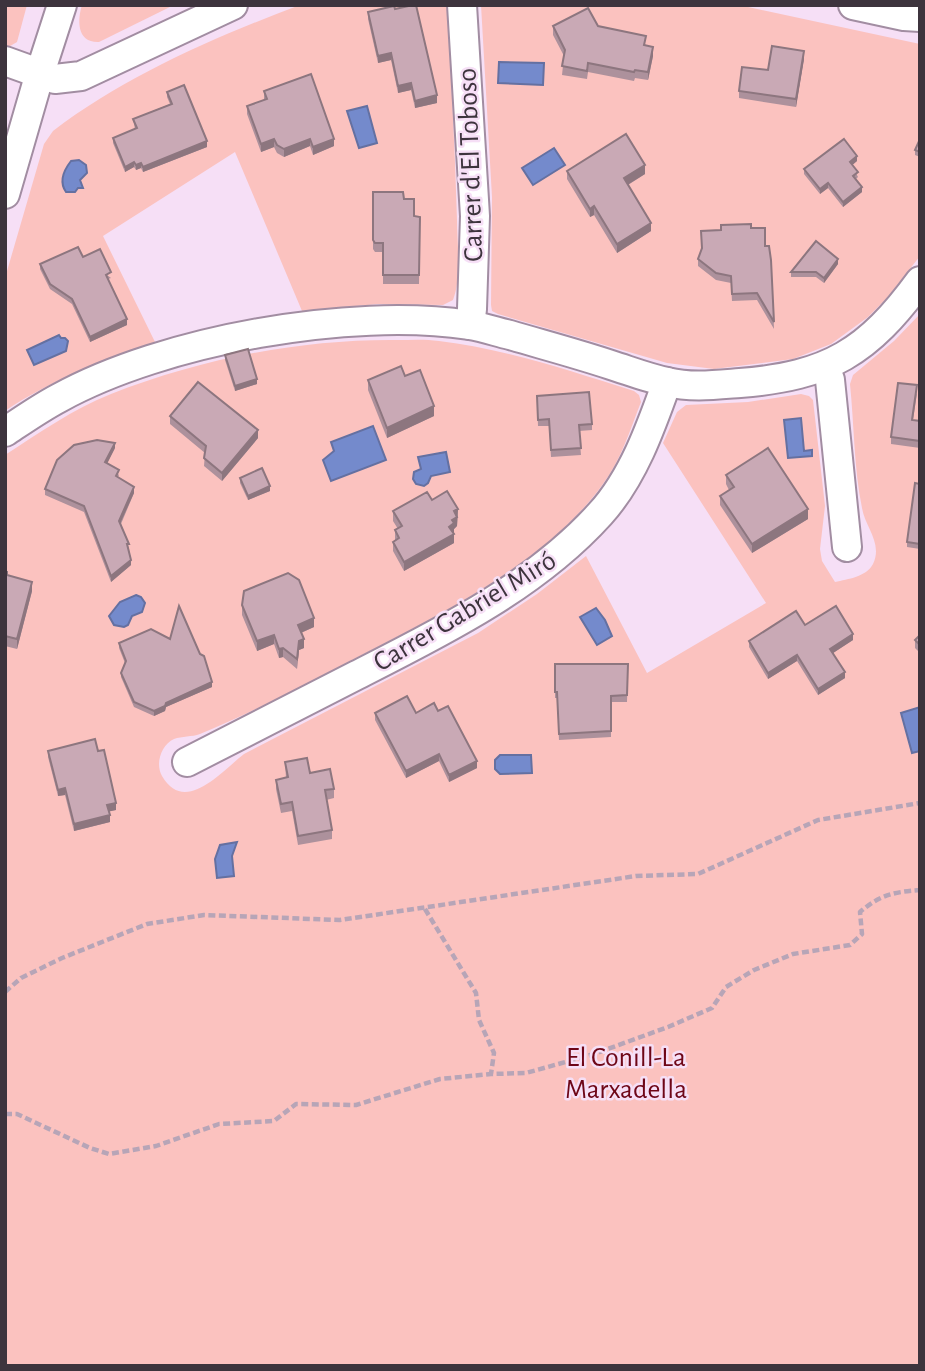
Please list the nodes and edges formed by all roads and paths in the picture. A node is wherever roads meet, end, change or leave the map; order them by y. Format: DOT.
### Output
graph roads {
  1 [pos="62,5"];
  2 [pos="233,5"];
  3 [pos="462,5"];
  4 [pos="853,5"];
  5 [pos="920,17"];
  6 [pos="5,61"];
  7 [pos="40,73"];
  8 [pos="5,194"];
  9 [pos="920,281"];
  10 [pos="470,325"];
  11 [pos="825,366"];
  12 [pos="667,382"];
  13 [pos="5,432"];
  14 [pos="847,548"];
  15 [pos="187,762"];
  16 [pos="920,803"];
  17 [pos="920,890"];
  18 [pos="425,909"];
  19 [pos="5,992"];
  20 [pos="491,1074"];
  21 [pos="5,1114"];
  1 -- 7 [label="street"];
  2 -- 7 [label="street"];
  3 -- 10 [label="street, Carrer d'El Toboso"];
  4 -- 5 [label="street"];
  6 -- 7 [label="street"];
  7 -- 8 [label="street"];
  9 -- 11 [label="street"];
  10 -- 12 [label="street"];
  10 -- 13 [label="street"];
  11 -- 12 [label="street"];
  11 -- 14 [label="street"];
  12 -- 15 [label="street, Carrer Gabriel Miró"];
  16 -- 18 [label="path"];
  17 -- 20 [label="path"];
  18 -- 19 [label="path"];
  18 -- 20 [label="path"];
  20 -- 21 [label="path"];
}
